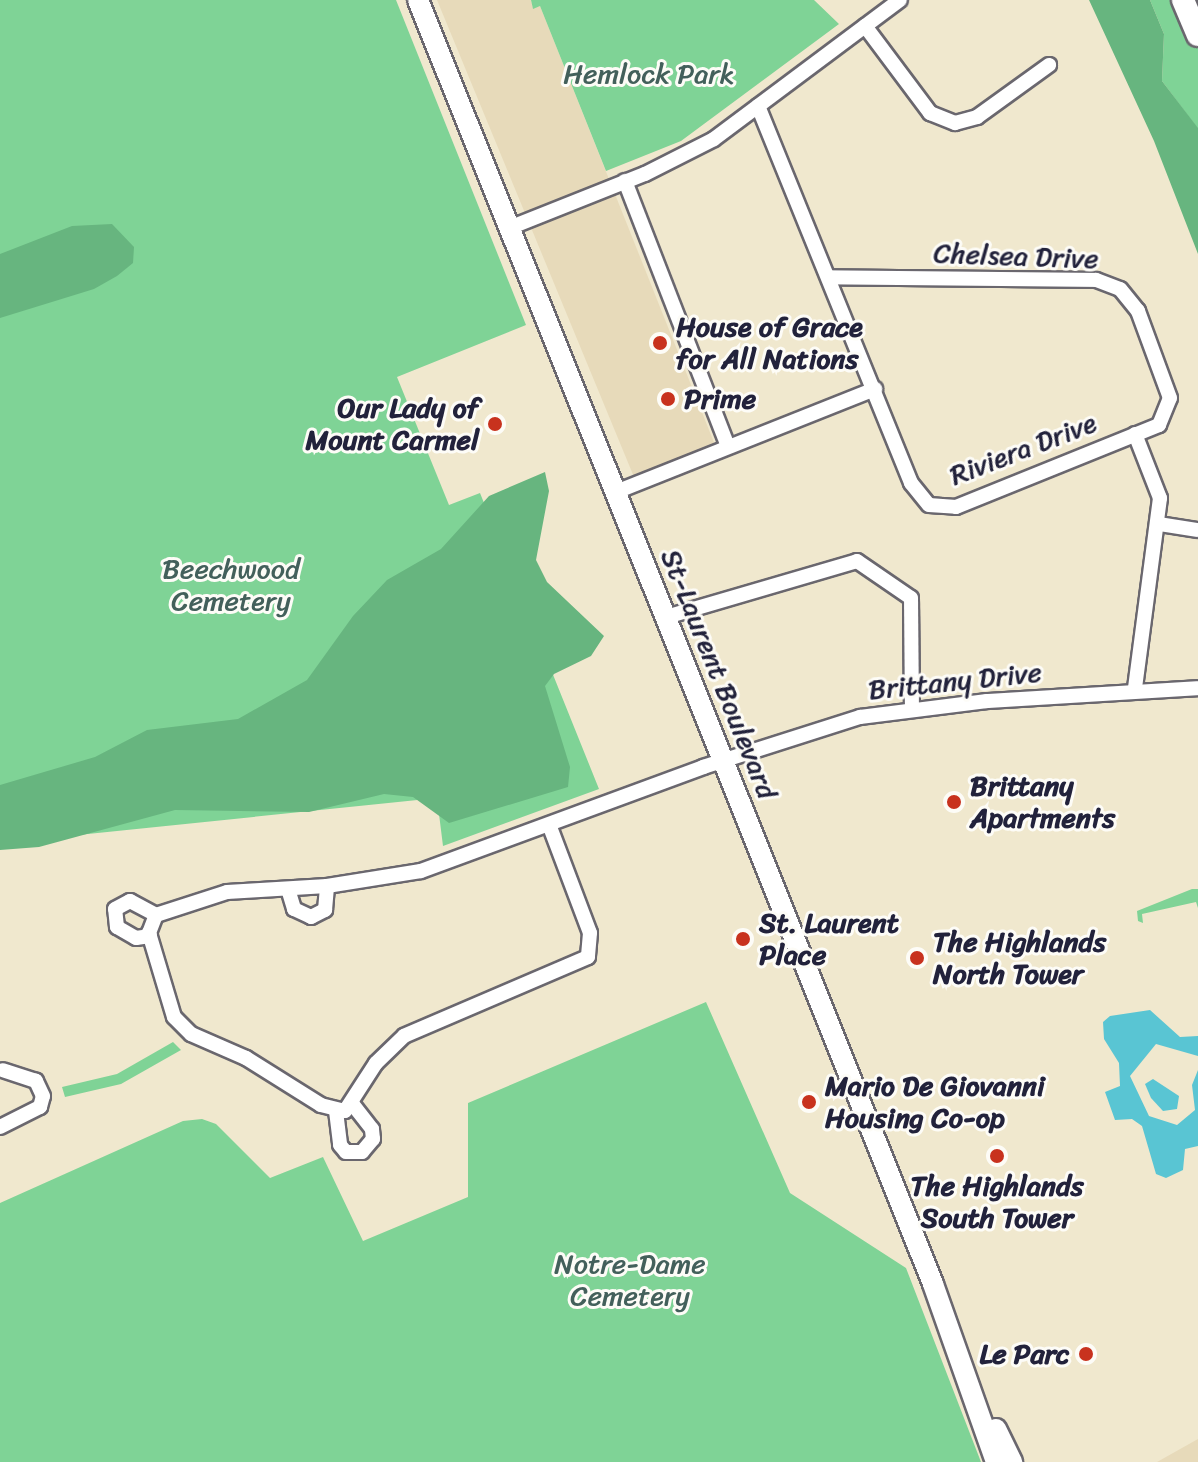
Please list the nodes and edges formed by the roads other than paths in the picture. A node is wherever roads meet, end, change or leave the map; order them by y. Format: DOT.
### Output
graph roads {
  1 [pos="418,0"];
  2 [pos="900,0"];
  3 [pos="1183,0"];
  4 [pos="865,26"];
  5 [pos="1198,35"];
  6 [pos="1049,65"];
  7 [pos="758,106"];
  8 [pos="625,181"];
  9 [pos="509,228"];
  10 [pos="829,277"];
  11 [pos="875,389"];
  12 [pos="1135,434"];
  13 [pos="728,446"];
  14 [pos="616,492"];
  15 [pos="1159,524"];
  16 [pos="1198,530"];
  17 [pos="666,617"];
  18 [pos="1198,688"];
  19 [pos="1135,689"];
  20 [pos="912,710"];
  21 [pos="725,761"];
  22 [pos="550,827"];
  23 [pos="327,886"];
  24 [pos="288,889"];
  25 [pos="156,915"];
  26 [pos="150,936"];
  27 [pos="1,1067"];
  28 [pos="353,1105"];
  29 [pos="336,1111"];
  30 [pos="0,1127"];
  31 [pos="966,1370"];
  32 [pos="996,1462"];
  33 [pos="1012,1462"];
  1 -- 9 [label="main road, St-Laurent Boulevard"];
  2 -- 4 [label="street"];
  3 -- 5 [label="main road"];
  4 -- 6 [label="street"];
  4 -- 7 [label="street"];
  7 -- 8 [label="street"];
  7 -- 10 [label="street"];
  8 -- 9 [label="street"];
  8 -- 13 [label="street"];
  9 -- 14 [label="main road, St-Laurent Boulevard"];
  10 -- 11 [label="street"];
  10 -- 12 [label="street, Chelsea Drive"];
  11 -- 12 [label="street, Riviera Drive"];
  11 -- 13 [label="street"];
  12 -- 15 [label="street"];
  13 -- 14 [label="street"];
  14 -- 17 [label="main road, St-Laurent Boulevard"];
  15 -- 16 [label="street"];
  15 -- 19 [label="street"];
  17 -- 20 [label="street"];
  17 -- 21 [label="main road, St-Laurent Boulevard"];
  18 -- 19 [label="street, Brittany Drive"];
  19 -- 20 [label="street, Brittany Drive"];
  20 -- 21 [label="street, Brittany Drive"];
  21 -- 22 [label="street, Brittany Drive"];
  21 -- 31 [label="main road, St-Laurent Boulevard"];
  22 -- 23 [label="street, Brittany Drive"];
  22 -- 28 [label="street"];
  23 -- 24 [label="street, Brittany Drive"];
  23 -- 24 [label="street"];
  24 -- 25 [label="street, Brittany Drive"];
  25 -- 26 [label="street"];
  25 -- 26 [label="street"];
  26 -- 29 [label="street"];
  27 -- 30 [label="street"];
  28 -- 29 [label="street"];
  28 -- 29 [label="street"];
  31 -- 32 [label="main road, St-Laurent Boulevard"];
  31 -- 33 [label="main road, St-Laurent Boulevard"];
}
